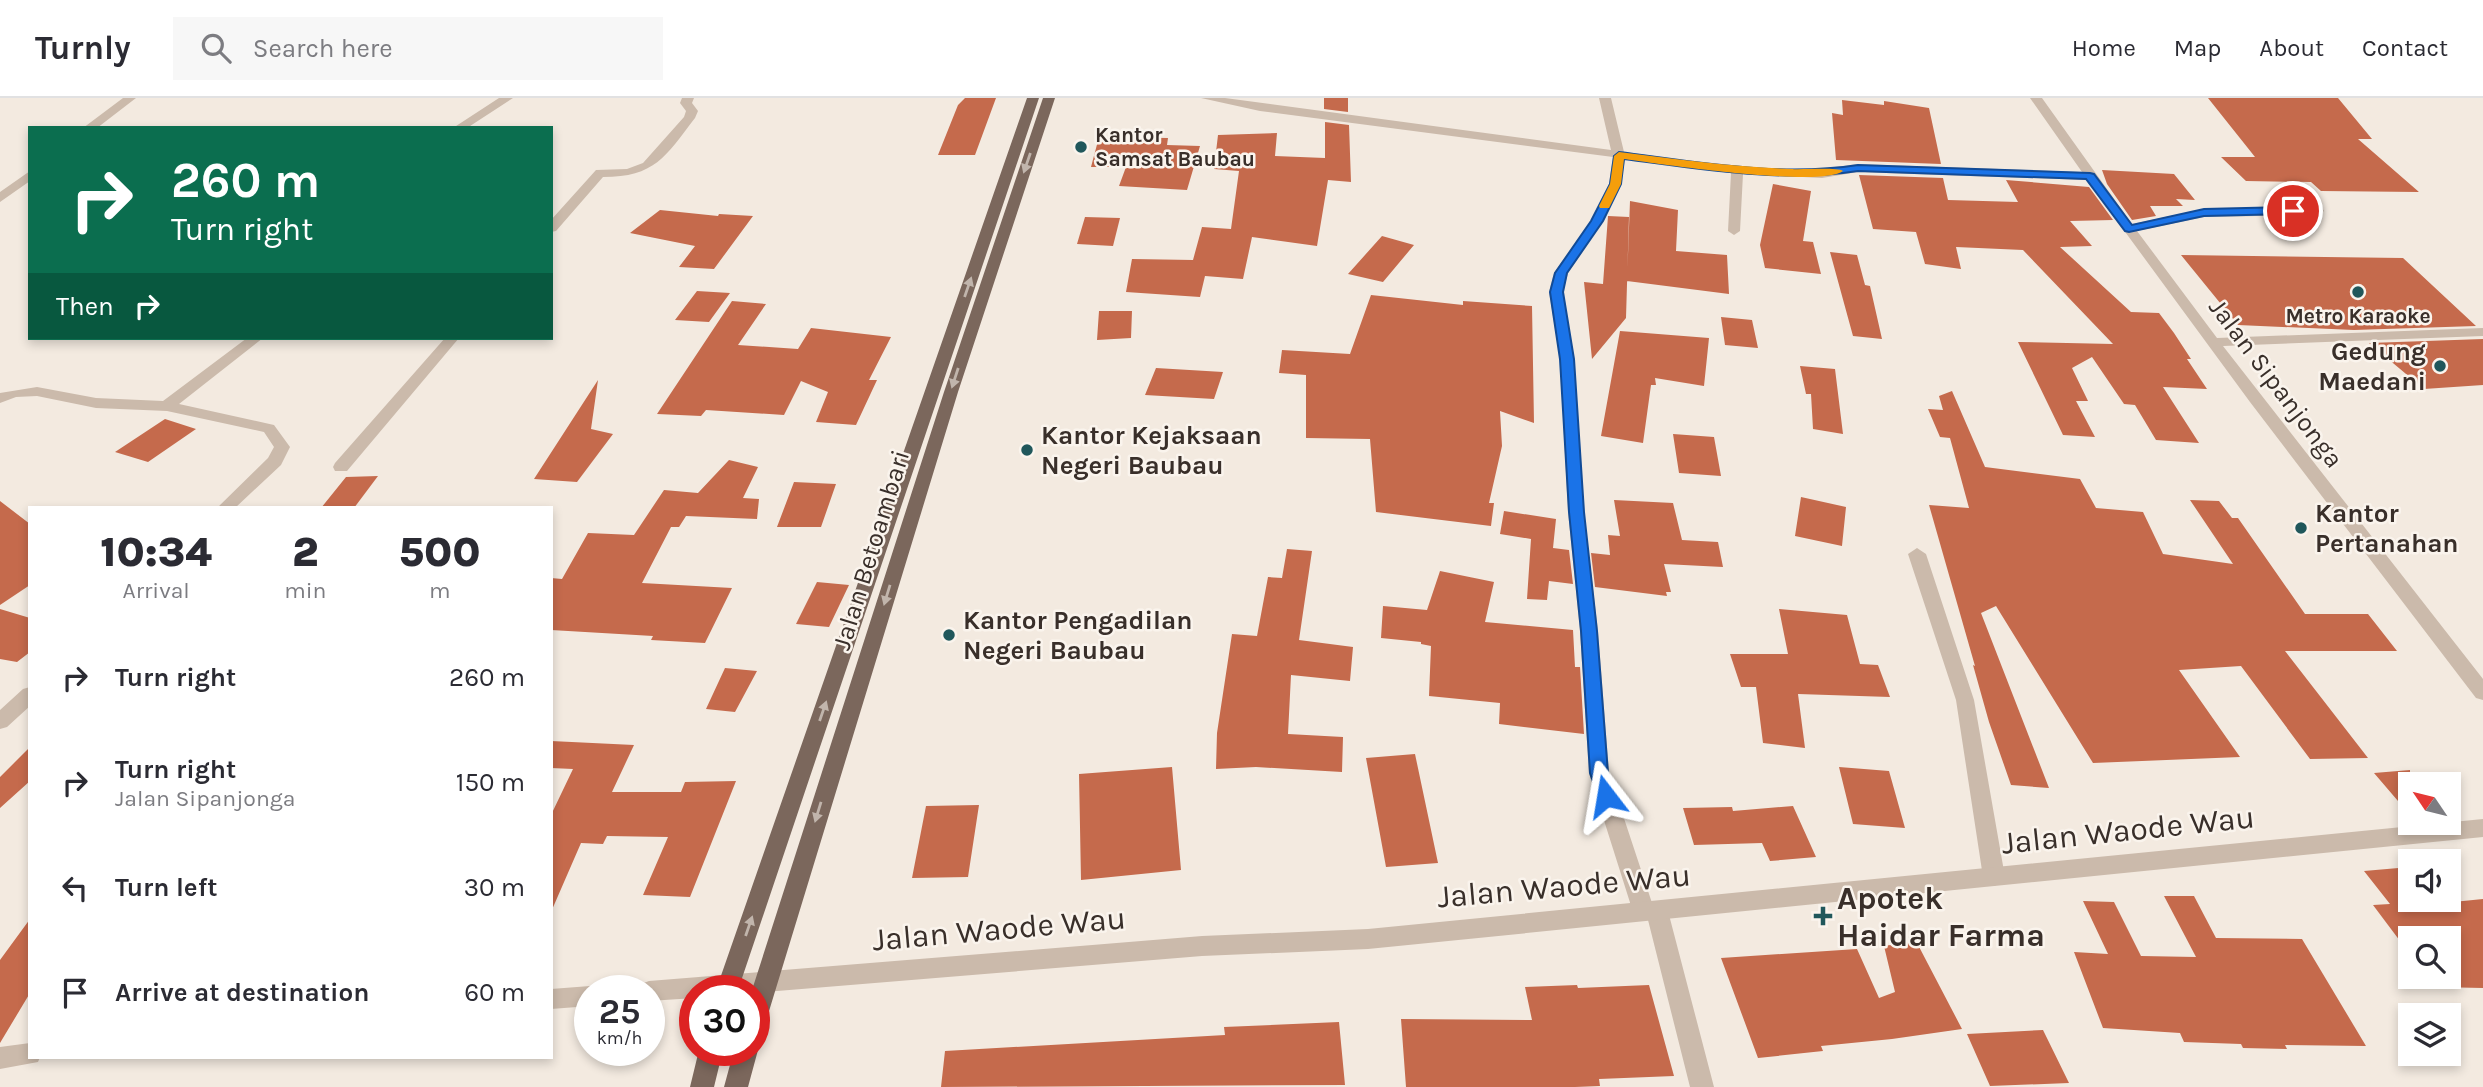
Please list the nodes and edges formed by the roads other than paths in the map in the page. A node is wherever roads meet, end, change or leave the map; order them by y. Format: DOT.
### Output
graph roads {
  1 [pos="130,98"];
  2 [pos="507,98"];
  3 [pos="688,98"];
  4 [pos="1033,98"];
  5 [pos="1049,98"];
  6 [pos="1207,98"];
  7 [pos="1605,98"];
  8 [pos="2036,98"];
  9 [pos="92,126"];
  10 [pos="462,126"];
  11 [pos="1619,156"];
  12 [pos="1737,170"];
  13 [pos="2090,176"];
  14 [pos="28,177"];
  15 [pos="0,198"];
  16 [pos="1003,209"];
  17 [pos="2318,211"];
  18 [pos="553,226"];
  19 [pos="2129,229"];
  20 [pos="1734,231"];
  21 [pos="2483,332"];
  22 [pos="253,340"];
  23 [pos="450,340"];
  24 [pos="2213,342"];
  25 [pos="0,398"];
  26 [pos="167,406"];
  27 [pos="341,467"];
  28 [pos="227,506"];
  29 [pos="1917,554"];
  30 [pos="2483,693"];
  31 [pos="28,696"];
  32 [pos="0,722"];
  33 [pos="2483,828"];
  34 [pos="1994,877"];
  35 [pos="1651,911"];
  36 [pos="733,975"];
  37 [pos="767,975"];
  38 [pos="770,982"];
  39 [pos="574,997"];
  40 [pos="553,999"];
  41 [pos="28,1054"];
  42 [pos="0,1058"];
  43 [pos="707,1066"];
  44 [pos="742,1066"];
  45 [pos="702,1087"];
  46 [pos="736,1087"];
  47 [pos="1702,1087"];
  1 -- 9 [label="street"];
  2 -- 10 [label="street"];
  3 -- 18 [label="street"];
  4 -- 16 [label="main road, Jalan Betoambari"];
  5 -- 16 [label="main road, Jalan Betoambari, one-way"];
  6 -- 11 [label="street"];
  7 -- 11 [label="street"];
  8 -- 13 [label="street, Jalan Sipanjonga"];
  11 -- 12 [label="street"];
  11 -- 35 [label="street"];
  12 -- 13 [label="street"];
  12 -- 20 [label="street"];
  13 -- 19 [label="street, Jalan Sipanjonga"];
  14 -- 15 [label="street"];
  36 -- 16 [label="main road, Jalan Betoambari, one-way"];
  16 -- 37 [label="main road, Jalan Betoambari, one-way"];
  17 -- 19 [label="street"];
  19 -- 24 [label="street, Jalan Sipanjonga"];
  21 -- 24 [label="street"];
  22 -- 26 [label="street"];
  23 -- 27 [label="street"];
  24 -- 30 [label="street, Jalan Sipanjonga"];
  25 -- 26 [label="street"];
  26 -- 28 [label="street"];
  29 -- 34 [label="street"];
  31 -- 32 [label="street"];
  33 -- 34 [label="street, Jalan Waode Wau"];
  34 -- 35 [label="street, Jalan Waode Wau"];
  35 -- 38 [label="street, Jalan Waode Wau"];
  35 -- 47 [label="street"];
  39 -- 40 [label="street"];
  41 -- 42 [label="street"];
  43 -- 45 [label="main road"];
  44 -- 46 [label="main road"];
}
